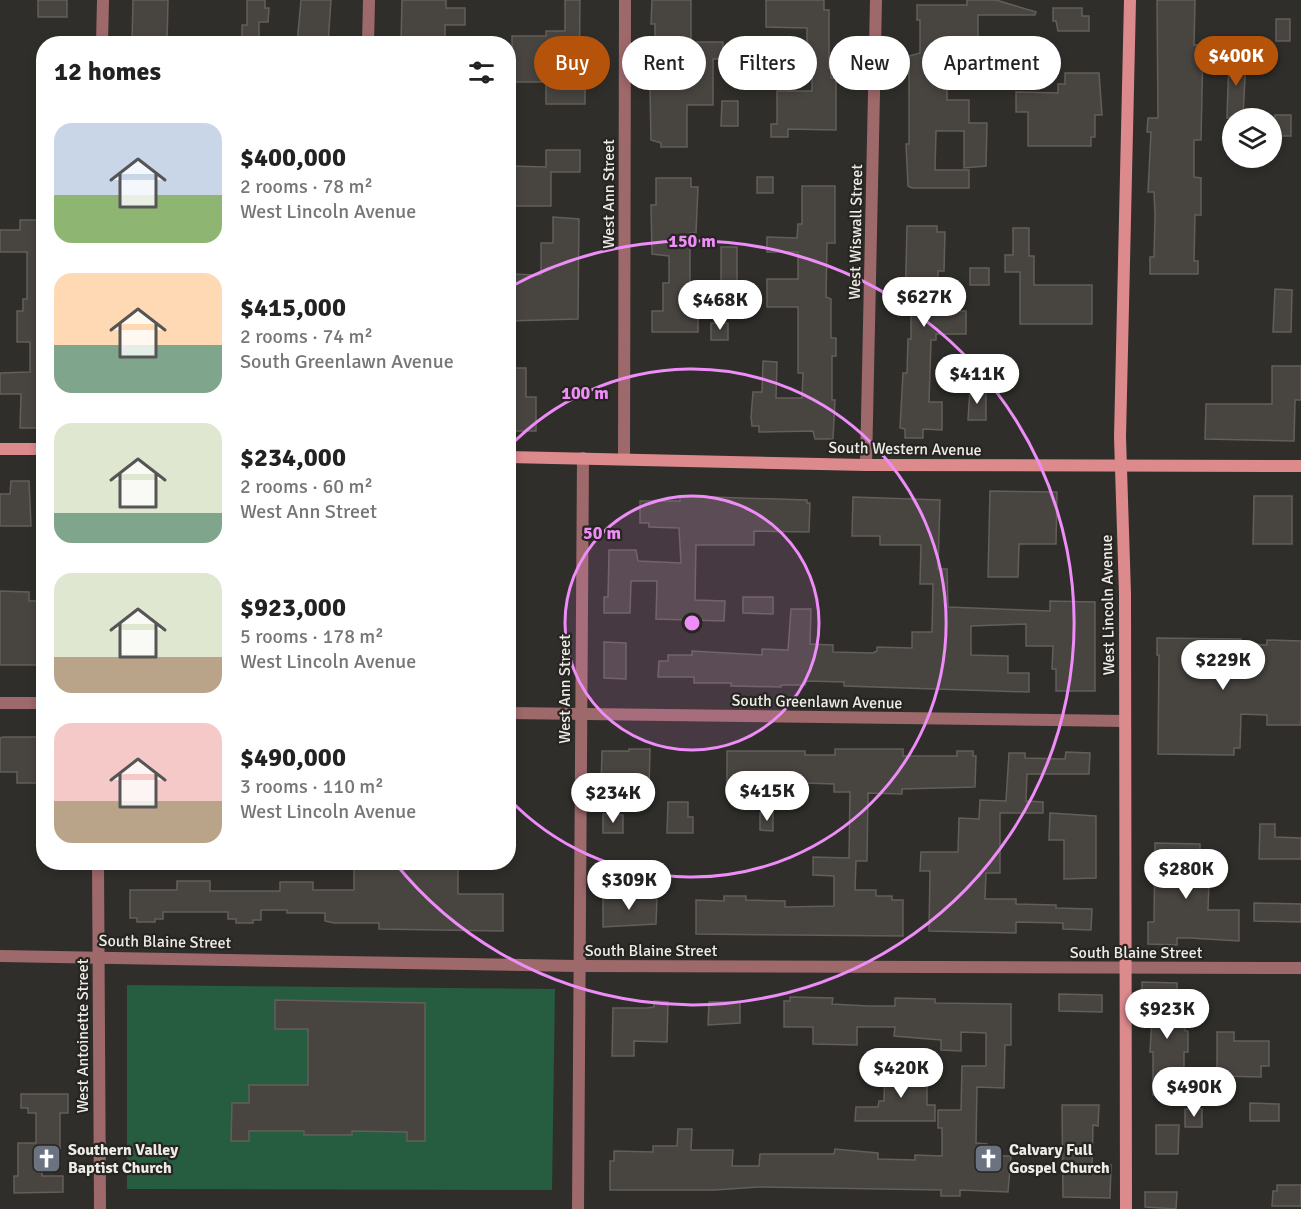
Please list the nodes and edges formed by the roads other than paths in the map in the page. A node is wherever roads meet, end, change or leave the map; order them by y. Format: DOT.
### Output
graph roads {
  1 [pos="103,0"];
  2 [pos="369,0"];
  3 [pos="625,0"];
  4 [pos="876,0"];
  5 [pos="1130,0"];
  6 [pos="102,36"];
  7 [pos="368,36"];
  8 [pos="0,449"];
  9 [pos="36,449"];
  10 [pos="516,457"];
  11 [pos="583,458"];
  12 [pos="624,459"];
  13 [pos="866,465"];
  14 [pos="1301,466"];
  15 [pos="1120,467"];
  16 [pos="0,703"];
  17 [pos="36,703"];
  18 [pos="516,713"];
  19 [pos="580,714"];
  20 [pos="1125,721"];
  21 [pos="98,870"];
  22 [pos="0,956"];
  23 [pos="99,957"];
  24 [pos="578,966"];
  25 [pos="1301,968"];
  26 [pos="1125,969"];
  27 [pos="100,1209"];
  28 [pos="578,1209"];
  29 [pos="1126,1209"];
  1 -- 6 [label="street"];
  2 -- 7 [label="street"];
  3 -- 12 [label="street, West Ann Street"];
  4 -- 13 [label="street, West Wiswall Street"];
  5 -- 15 [label="main road, West Lincoln Avenue"];
  8 -- 9 [label="main road"];
  10 -- 11 [label="main road, South Western Avenue"];
  11 -- 12 [label="main road, South Western Avenue"];
  11 -- 19 [label="street, West Ann Street"];
  12 -- 13 [label="main road, South Western Avenue"];
  13 -- 15 [label="main road, South Western Avenue"];
  14 -- 15 [label="main road, South Western Avenue"];
  15 -- 20 [label="main road, West Lincoln Avenue"];
  16 -- 17 [label="street"];
  18 -- 19 [label="street, South Greenlawn Avenue"];
  19 -- 20 [label="street, South Greenlawn Avenue"];
  19 -- 24 [label="street, West Ann Street"];
  20 -- 26 [label="main road, West Lincoln Avenue"];
  21 -- 23 [label="street, West Antoinette Street"];
  22 -- 23 [label="street, South Blaine Street"];
  23 -- 24 [label="street, South Blaine Street"];
  23 -- 27 [label="street, West Antoinette Street"];
  24 -- 26 [label="street, South Blaine Street"];
  24 -- 28 [label="street, West Ann Street"];
  25 -- 26 [label="street, South Blaine Street"];
  26 -- 29 [label="main road, West Lincoln Avenue"];
}
